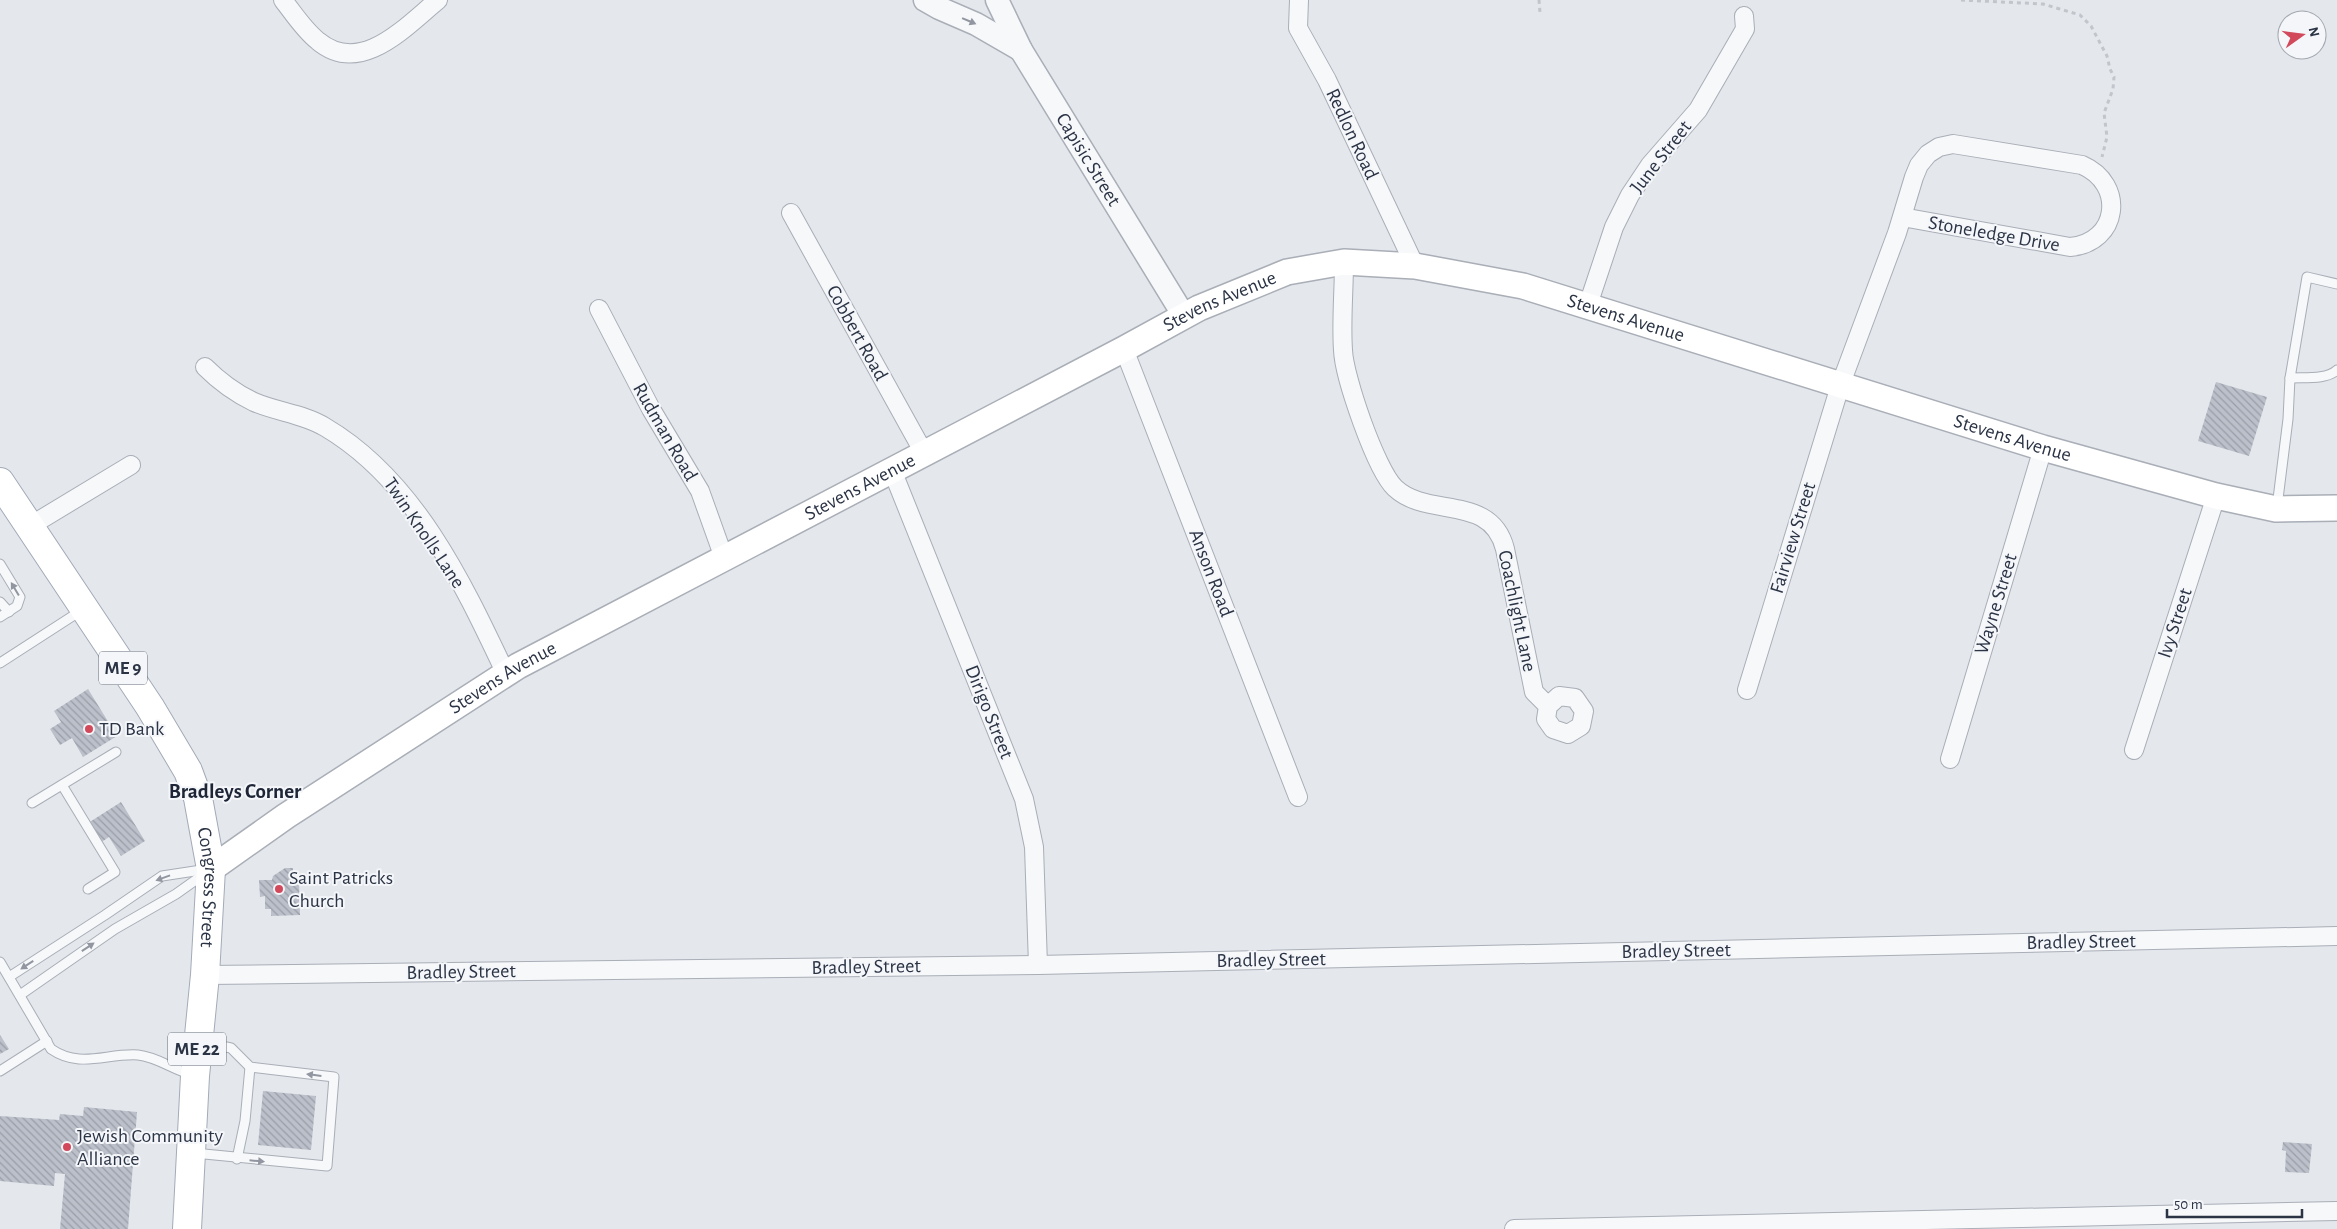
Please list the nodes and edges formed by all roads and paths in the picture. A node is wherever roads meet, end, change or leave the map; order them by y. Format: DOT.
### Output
graph roads {
  1 [pos="283,0"];
  2 [pos="438,0"];
  3 [pos="925,0"];
  4 [pos="997,0"];
  5 [pos="1299,0"];
  6 [pos="1539,0"];
  7 [pos="1961,0"];
  8 [pos="1540,13"];
  9 [pos="1744,16"];
  10 [pos="1021,50"];
  11 [pos="2097,174"];
  12 [pos="791,213"];
  13 [pos="1902,217"];
  14 [pos="1344,262"];
  15 [pos="1415,266"];
  16 [pos="2337,284"];
  17 [pos="1588,305"];
  18 [pos="599,309"];
  19 [pos="1184,316"];
  20 [pos="1124,349"];
  21 [pos="205,367"];
  22 [pos="2337,370"];
  23 [pos="2290,378"];
  24 [pos="1840,386"];
  25 [pos="2043,448"];
  26 [pos="924,453"];
  27 [pos="131,465"];
  28 [pos="892,470"];
  29 [pos="0,482"];
  30 [pos="2216,496"];
  31 [pos="2337,508"];
  32 [pos="2276,509"];
  33 [pos="30,526"];
  34 [pos="724,558"];
  35 [pos="0,564"];
  36 [pos="0,602"];
  37 [pos="84,609"];
  38 [pos="8,612"];
  39 [pos="0,617"];
  40 [pos="0,663"];
  41 [pos="506,674"];
  42 [pos="1747,690"];
  43 [pos="1548,706"];
  44 [pos="2134,750"];
  45 [pos="116,752"];
  46 [pos="1950,759"];
  47 [pos="62,785"];
  48 [pos="1298,797"];
  49 [pos="32,803"];
  50 [pos="211,869"];
  51 [pos="88,889"];
  52 [pos="2337,936"];
  53 [pos="0,962"];
  54 [pos="1038,965"];
  55 [pos="205,975"];
  56 [pos="9,977"];
  57 [pos="20,995"];
  58 [pos="198,1041"];
  59 [pos="46,1042"];
  60 [pos="250,1067"];
  61 [pos="0,1071"];
  62 [pos="195,1076"];
  63 [pos="191,1153"];
  64 [pos="237,1159"];
  65 [pos="2337,1211"];
  66 [pos="186,1229"];
  67 [pos="1514,1229"];
  1 -- 2 [label="street"];
  3 -- 10 [label="street, one-way"];
  4 -- 10 [label="street, Capisic Street"];
  5 -- 15 [label="street, Redlon Road"];
  6 -- 8 [label="path"];
  7 -- 11 [label="path"];
  9 -- 17 [label="street, June Street"];
  10 -- 19 [label="street, Capisic Street"];
  11 -- 13 [label="street, Stoneledge Drive"];
  11 -- 13 [label="street, Stoneledge Drive"];
  12 -- 26 [label="street, Cobbert Road"];
  13 -- 24 [label="street, Stoneledge Drive"];
  14 -- 15 [label="main road, Stevens Avenue"];
  14 -- 19 [label="main road, Stevens Avenue"];
  14 -- 43 [label="street, Coachlight Lane"];
  15 -- 17 [label="main road, Stevens Avenue"];
  16 -- 23 [label="lane"];
  17 -- 24 [label="main road, Stevens Avenue"];
  18 -- 34 [label="street, Rudman Road"];
  19 -- 20 [label="main road, Stevens Avenue"];
  20 -- 26 [label="main road, Stevens Avenue"];
  20 -- 48 [label="street, Anson Road"];
  21 -- 41 [label="street, Twin Knolls Lane"];
  22 -- 23 [label="lane"];
  23 -- 32 [label="lane"];
  24 -- 25 [label="main road, Stevens Avenue"];
  24 -- 42 [label="street, Fairview Street"];
  25 -- 30 [label="main road, Stevens Avenue"];
  25 -- 46 [label="street, Wayne Street"];
  26 -- 28 [label="main road, Stevens Avenue"];
  27 -- 33 [label="street"];
  28 -- 34 [label="main road, Stevens Avenue"];
  28 -- 54 [label="street, Dirigo Street"];
  29 -- 33 [label="main road, Congress Street / ME 9"];
  30 -- 32 [label="main road, Stevens Avenue"];
  30 -- 44 [label="street, Ivy Street"];
  31 -- 32 [label="main road, Stevens Avenue"];
  33 -- 37 [label="main road, Congress Street / ME 9"];
  34 -- 41 [label="main road, Stevens Avenue"];
  38 -- 35 [label="lane, one-way"];
  36 -- 38 [label="lane"];
  37 -- 40 [label="lane"];
  37 -- 50 [label="main road, Congress Street / ME 9"];
  38 -- 39 [label="lane"];
  41 -- 50 [label="main road, Stevens Avenue"];
  45 -- 47 [label="lane"];
  47 -- 49 [label="lane"];
  47 -- 51 [label="lane"];
  50 -- 55 [label="main road, Congress Street / ME 22"];
  50 -- 56 [label="lane, one-way"];
  57 -- 50 [label="lane, one-way"];
  52 -- 54 [label="street, Bradley Street"];
  53 -- 56 [label="lane"];
  54 -- 55 [label="street, Bradley Street"];
  55 -- 58 [label="main road, Congress Street / ME 22"];
  56 -- 57 [label="lane"];
  57 -- 59 [label="lane"];
  58 -- 60 [label="lane"];
  58 -- 62 [label="main road, Congress Street / ME 22"];
  59 -- 61 [label="lane"];
  59 -- 62 [label="lane"];
  60 -- 64 [label="lane"];
  64 -- 60 [label="lane, one-way"];
  62 -- 63 [label="main road, Congress Street / ME 22"];
  63 -- 64 [label="lane"];
  63 -- 66 [label="main road, Congress Street / ME 22"];
  65 -- 67 [label="street"];
}
